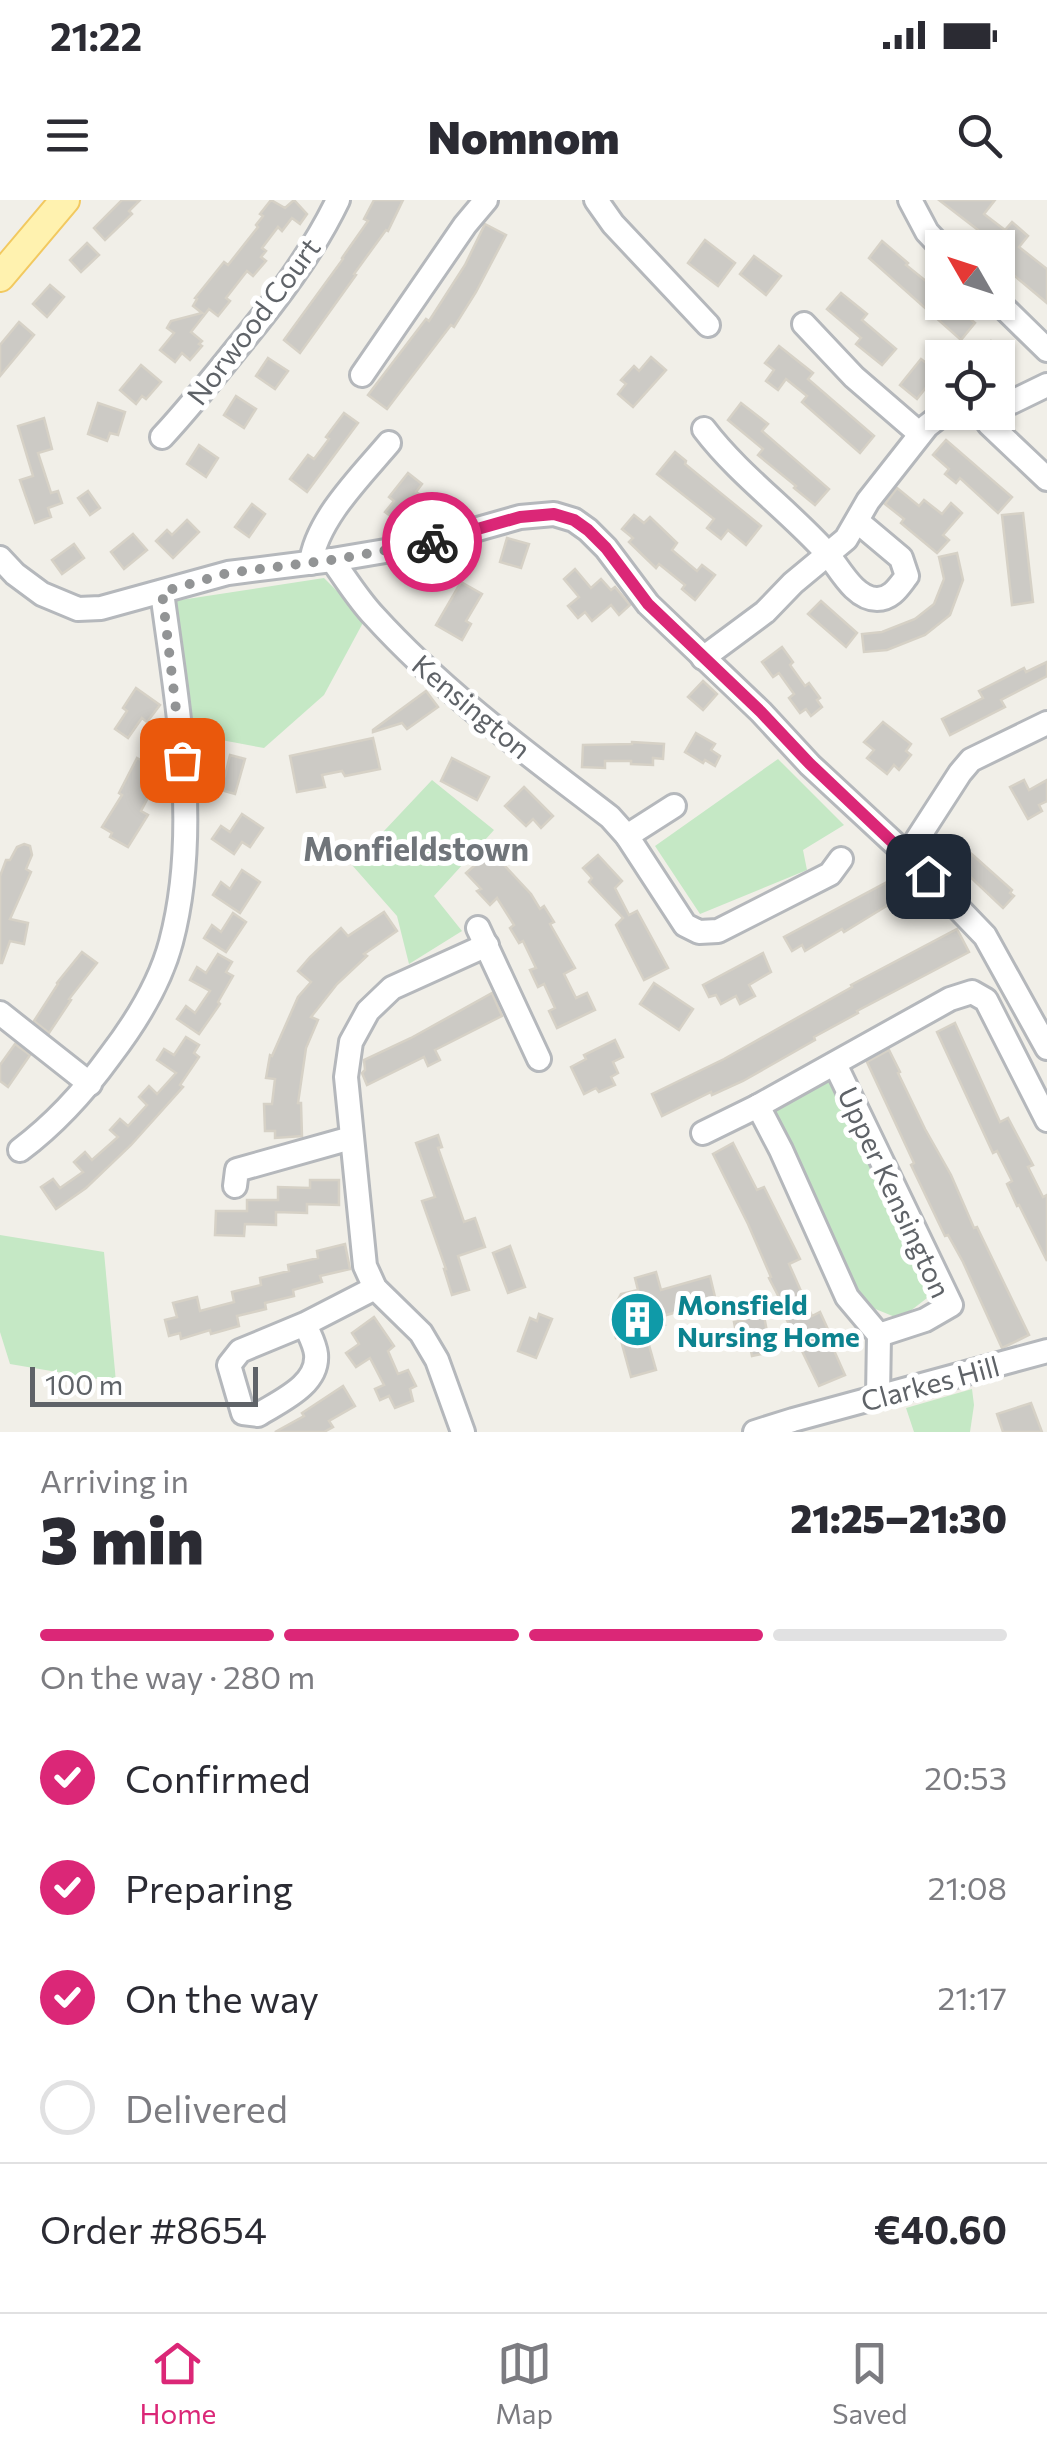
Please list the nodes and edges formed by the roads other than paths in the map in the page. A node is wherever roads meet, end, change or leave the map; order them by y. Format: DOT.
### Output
graph roads {
  1 [pos="65,200"];
  2 [pos="338,200"];
  3 [pos="486,200"];
  4 [pos="596,200"];
  5 [pos="910,200"];
  6 [pos="926,230"];
  7 [pos="0,276"];
  8 [pos="1015,319"];
  9 [pos="804,324"];
  10 [pos="708,325"];
  11 [pos="1047,350"];
  12 [pos="362,375"];
  13 [pos="1047,385"];
  14 [pos="1015,401"];
  15 [pos="925,428"];
  16 [pos="704,429"];
  17 [pos="995,430"];
  18 [pos="920,434"];
  19 [pos="162,437"];
  20 [pos="389,443"];
  21 [pos="1047,479"];
  22 [pos="857,522"];
  23 [pos="828,554"];
  24 [pos="0,558"];
  25 [pos="322,562"];
  26 [pos="162,592"];
  27 [pos="703,658"];
  28 [pos="1047,723"];
  29 [pos="674,806"];
  30 [pos="627,836"];
  31 [pos="907,855"];
  32 [pos="841,858"];
  33 [pos="0,1013"];
  34 [pos="1047,1048"];
  35 [pos="538,1059"];
  36 [pos="835,1064"];
  37 [pos="90,1084"];
  38 [pos="758,1106"];
  39 [pos="1047,1120"];
  40 [pos="702,1133"];
  41 [pos="351,1138"];
  42 [pos="20,1150"];
  43 [pos="236,1186"];
  44 [pos="375,1288"];
  45 [pos="305,1324"];
  46 [pos="879,1336"];
  47 [pos="1047,1352"];
  48 [pos="878,1396"];
  49 [pos="796,1426"];
  50 [pos="464,1432"];
  51 [pos="755,1432"];
  1 -- 7 [label="main road"];
  2 -- 19 [label="street, Norwood Court"];
  3 -- 12 [label="street"];
  4 -- 10 [label="street"];
  5 -- 6 [label="street"];
  8 -- 11 [label="street"];
  9 -- 18 [label="street"];
  13 -- 14 [label="street"];
  15 -- 18 [label="street"];
  16 -- 23 [label="street"];
  17 -- 21 [label="street"];
  18 -- 22 [label="street"];
  20 -- 25 [label="street"];
  22 -- 23 [label="street"];
  22 -- 23 [label="street"];
  23 -- 27 [label="street"];
  24 -- 26 [label="street"];
  25 -- 26 [label="street"];
  25 -- 27 [label="street"];
  25 -- 30 [label="street, Kensington"];
  26 -- 37 [label="street"];
  27 -- 31 [label="street"];
  28 -- 31 [label="street"];
  29 -- 30 [label="street"];
  30 -- 32 [label="street, Kensington"];
  31 -- 34 [label="street"];
  33 -- 37 [label="street"];
  35 -- 41 [label="street"];
  36 -- 38 [label="street, Upper Kensington"];
  36 -- 39 [label="street, Upper Kensington"];
  36 -- 46 [label="street, Upper Kensington"];
  37 -- 42 [label="street"];
  38 -- 40 [label="street, Upper Kensington"];
  38 -- 46 [label="street"];
  41 -- 43 [label="street"];
  41 -- 44 [label="street"];
  44 -- 45 [label="street"];
  44 -- 50 [label="street"];
  46 -- 48 [label="street"];
  47 -- 48 [label="street, Clarkes Hill"];
  48 -- 49 [label="street, Clarkes Hill"];
  49 -- 51 [label="street, Clarkes Hill"];
}
